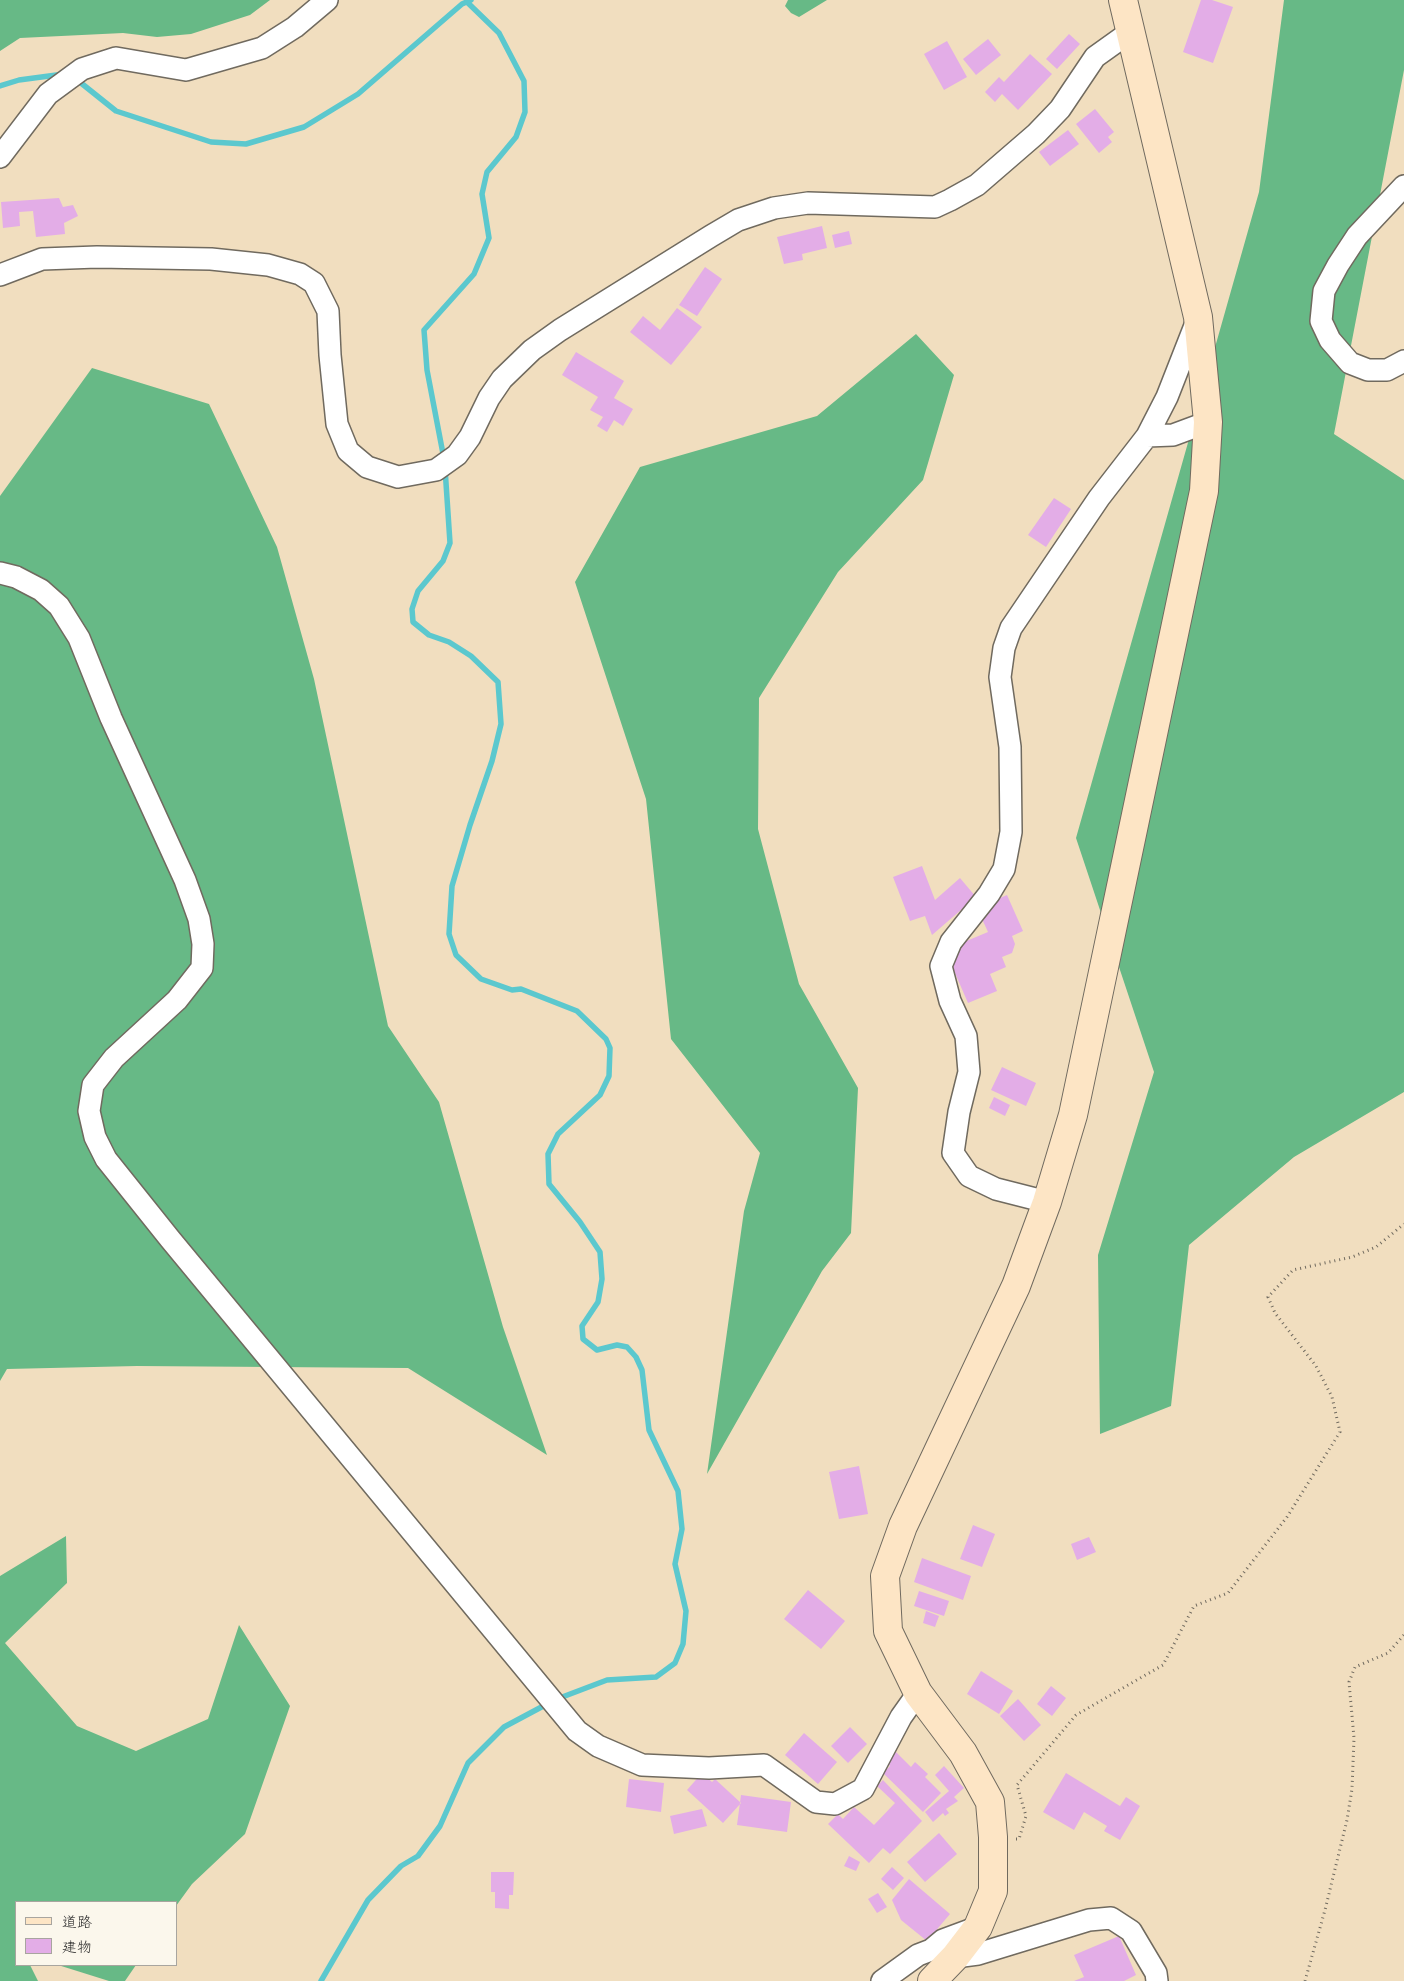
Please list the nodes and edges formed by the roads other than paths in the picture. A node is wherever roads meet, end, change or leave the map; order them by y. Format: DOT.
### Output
graph roads {
  1 [pos="326,0"];
  2 [pos="1124,0"];
  3 [pos="1130,32"];
  4 [pos="0,158"];
  5 [pos="1404,186"];
  6 [pos="0,275"];
  7 [pos="1198,317"];
  8 [pos="1404,361"];
  9 [pos="1208,422"];
  10 [pos="1147,436"];
  11 [pos="0,573"];
  12 [pos="1048,1202"];
  13 [pos="918,1693"];
  14 [pos="978,1927"];
  15 [pos="955,1957"];
  16 [pos="882,1981"];
  17 [pos="932,1981"];
  18 [pos="1157,1981"];
  1 -- 4 [label="street"];
  2 -- 3 [label="street"];
  3 -- 6 [label="street"];
  3 -- 7 [label="street"];
  5 -- 8 [label="street"];
  7 -- 9 [label="street"];
  7 -- 10 [label="street"];
  9 -- 10 [label="street"];
  9 -- 12 [label="street"];
  10 -- 12 [label="street"];
  11 -- 13 [label="street"];
  12 -- 13 [label="street"];
  13 -- 14 [label="street"];
  14 -- 15 [label="street"];
  14 -- 16 [label="street"];
  15 -- 17 [label="street"];
  15 -- 18 [label="street"];
}
